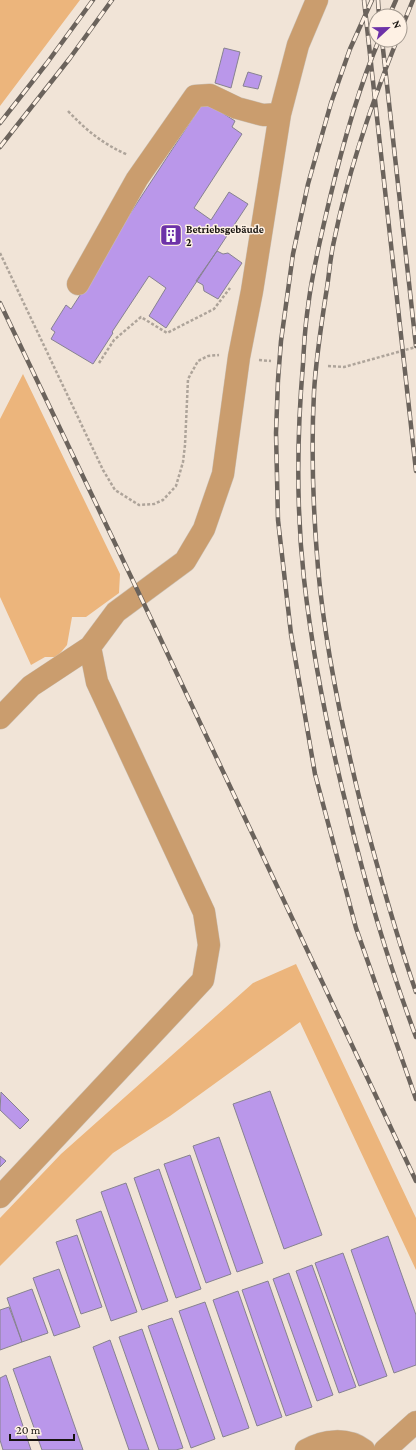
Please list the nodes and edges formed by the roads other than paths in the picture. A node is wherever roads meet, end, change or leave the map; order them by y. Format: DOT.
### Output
graph roads {
  1 [pos="317,0"];
  2 [pos="280,114"];
  3 [pos="78,284"];
  4 [pos="90,647"];
  5 [pos="0,718"];
  6 [pos="0,1196"];
  7 [pos="416,1422"];
  8 [pos="306,1450"];
  9 [pos="364,1450"];
  10 [pos="385,1450"];
  1 -- 2 [label="street"];
  2 -- 3 [label="street"];
  2 -- 4 [label="street"];
  4 -- 5 [label="street"];
  4 -- 6 [label="street"];
  7 -- 10 [label="street"];
  8 -- 9 [label="street"];
}
